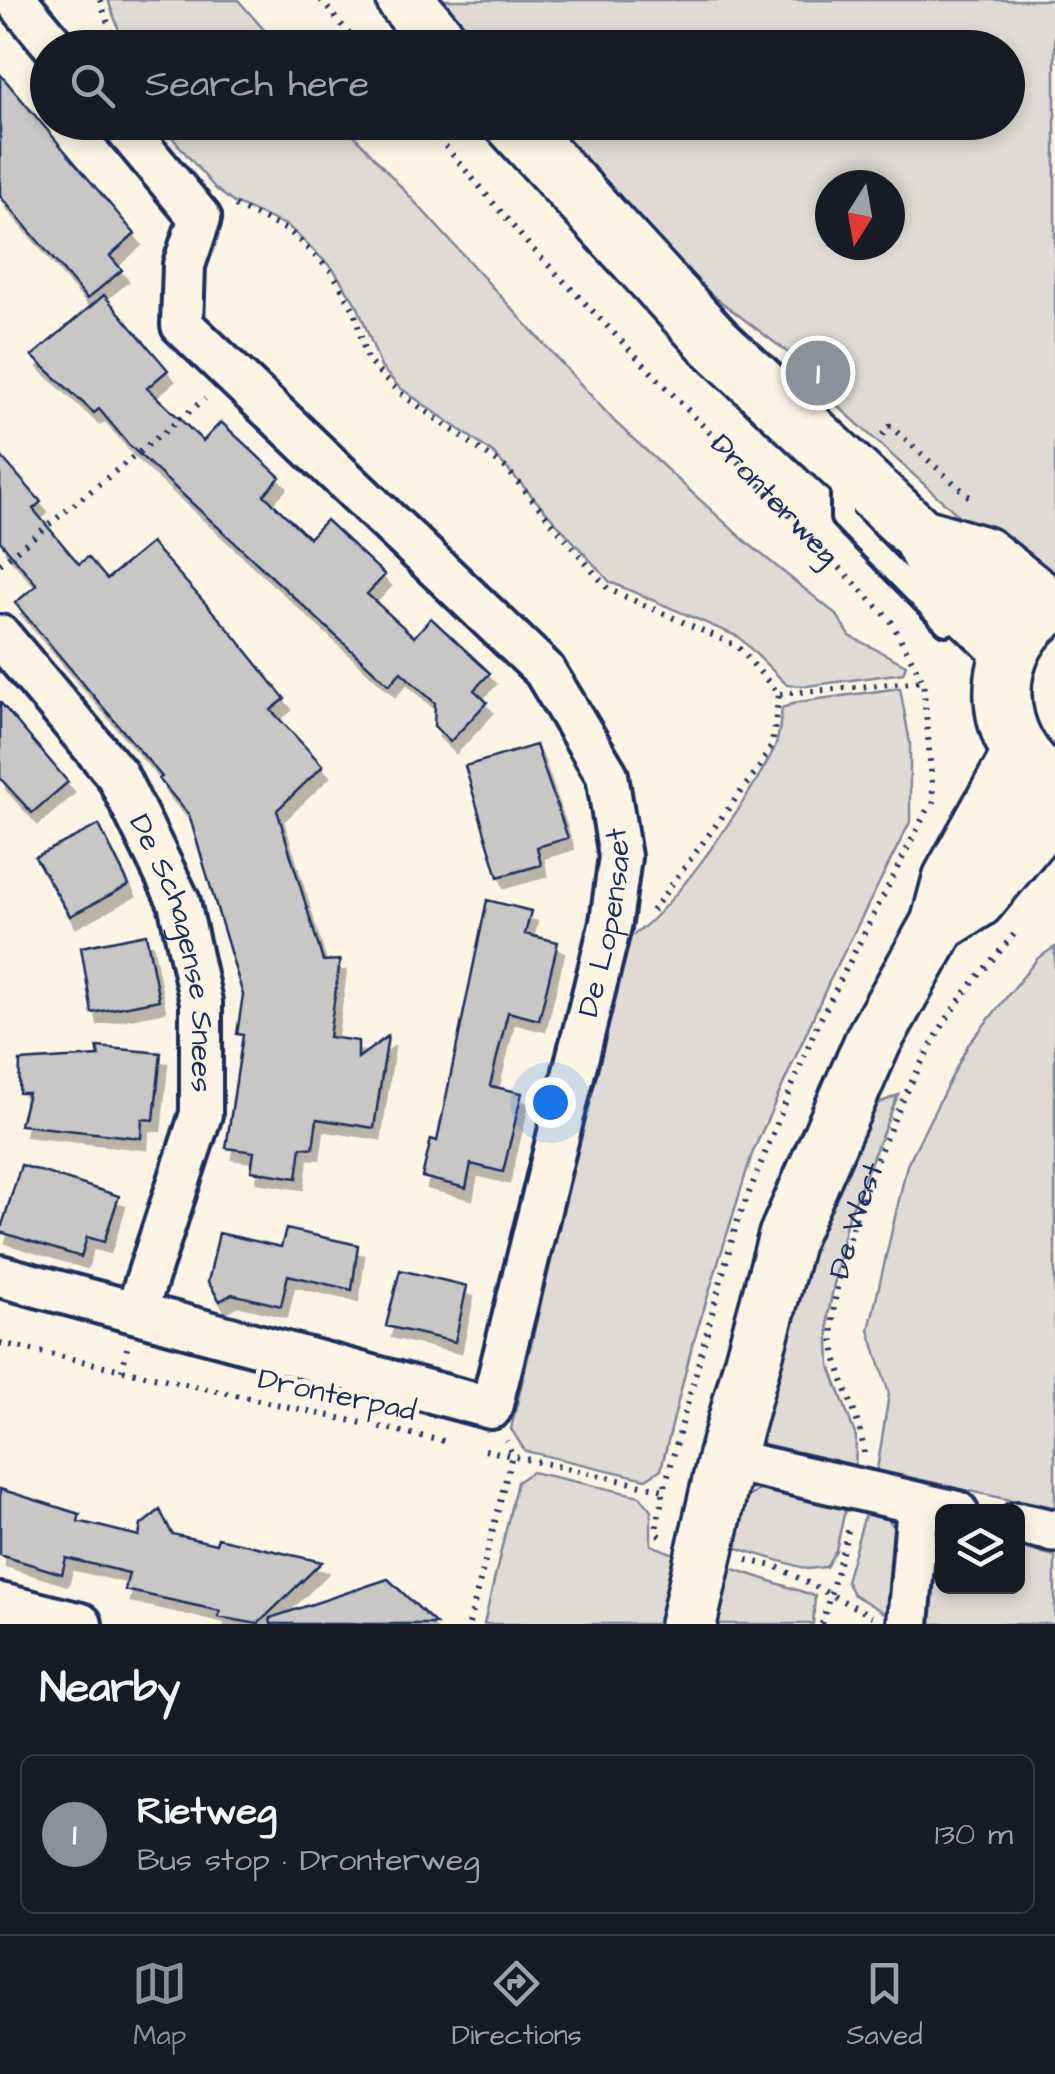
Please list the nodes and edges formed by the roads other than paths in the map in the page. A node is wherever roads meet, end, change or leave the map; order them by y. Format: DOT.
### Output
graph roads {
  1 [pos="16,0"];
  2 [pos="405,0"];
  3 [pos="41,30"];
  4 [pos="430,30"];
  5 [pos="135,140"];
  6 [pos="528,140"];
  7 [pos="842,464"];
  8 [pos="920,536"];
  9 [pos="1052,605"];
  10 [pos="0,636"];
  11 [pos="993,659"];
  12 [pos="1038,770"];
  13 [pos="1055,805"];
  14 [pos="939,924"];
  15 [pos="0,1276"];
  16 [pos="136,1312"];
  17 [pos="726,1459"];
  18 [pos="918,1504"];
  19 [pos="935,1507"];
  20 [pos="1025,1525"];
  21 [pos="1055,1531"];
  22 [pos="0,1604"];
  23 [pos="70,1623"];
  24 [pos="688,1624"];
  25 [pos="908,1624"];
  1 -- 3 [label="street"];
  2 -- 4 [label="main road"];
  5 -- 16 [label="street, De Lopensaet"];
  6 -- 7 [label="main road"];
  7 -- 8 [label="main road"];
  7 -- 11 [label="lane, Dronterweg"];
  8 -- 9 [label="main road"];
  8 -- 11 [label="main road"];
  9 -- 11 [label="main road"];
  10 -- 16 [label="street, De Schagense Snees"];
  11 -- 12 [label="main road"];
  12 -- 14 [label="main road, De West"];
  13 -- 14 [label="main road, De West"];
  14 -- 17 [label="main road, De West"];
  15 -- 16 [label="street"];
  17 -- 18 [label="street"];
  17 -- 24 [label="main road, De West"];
  18 -- 19 [label="street"];
  18 -- 25 [label="street"];
  20 -- 21 [label="street"];
  22 -- 23 [label="street"];
}
